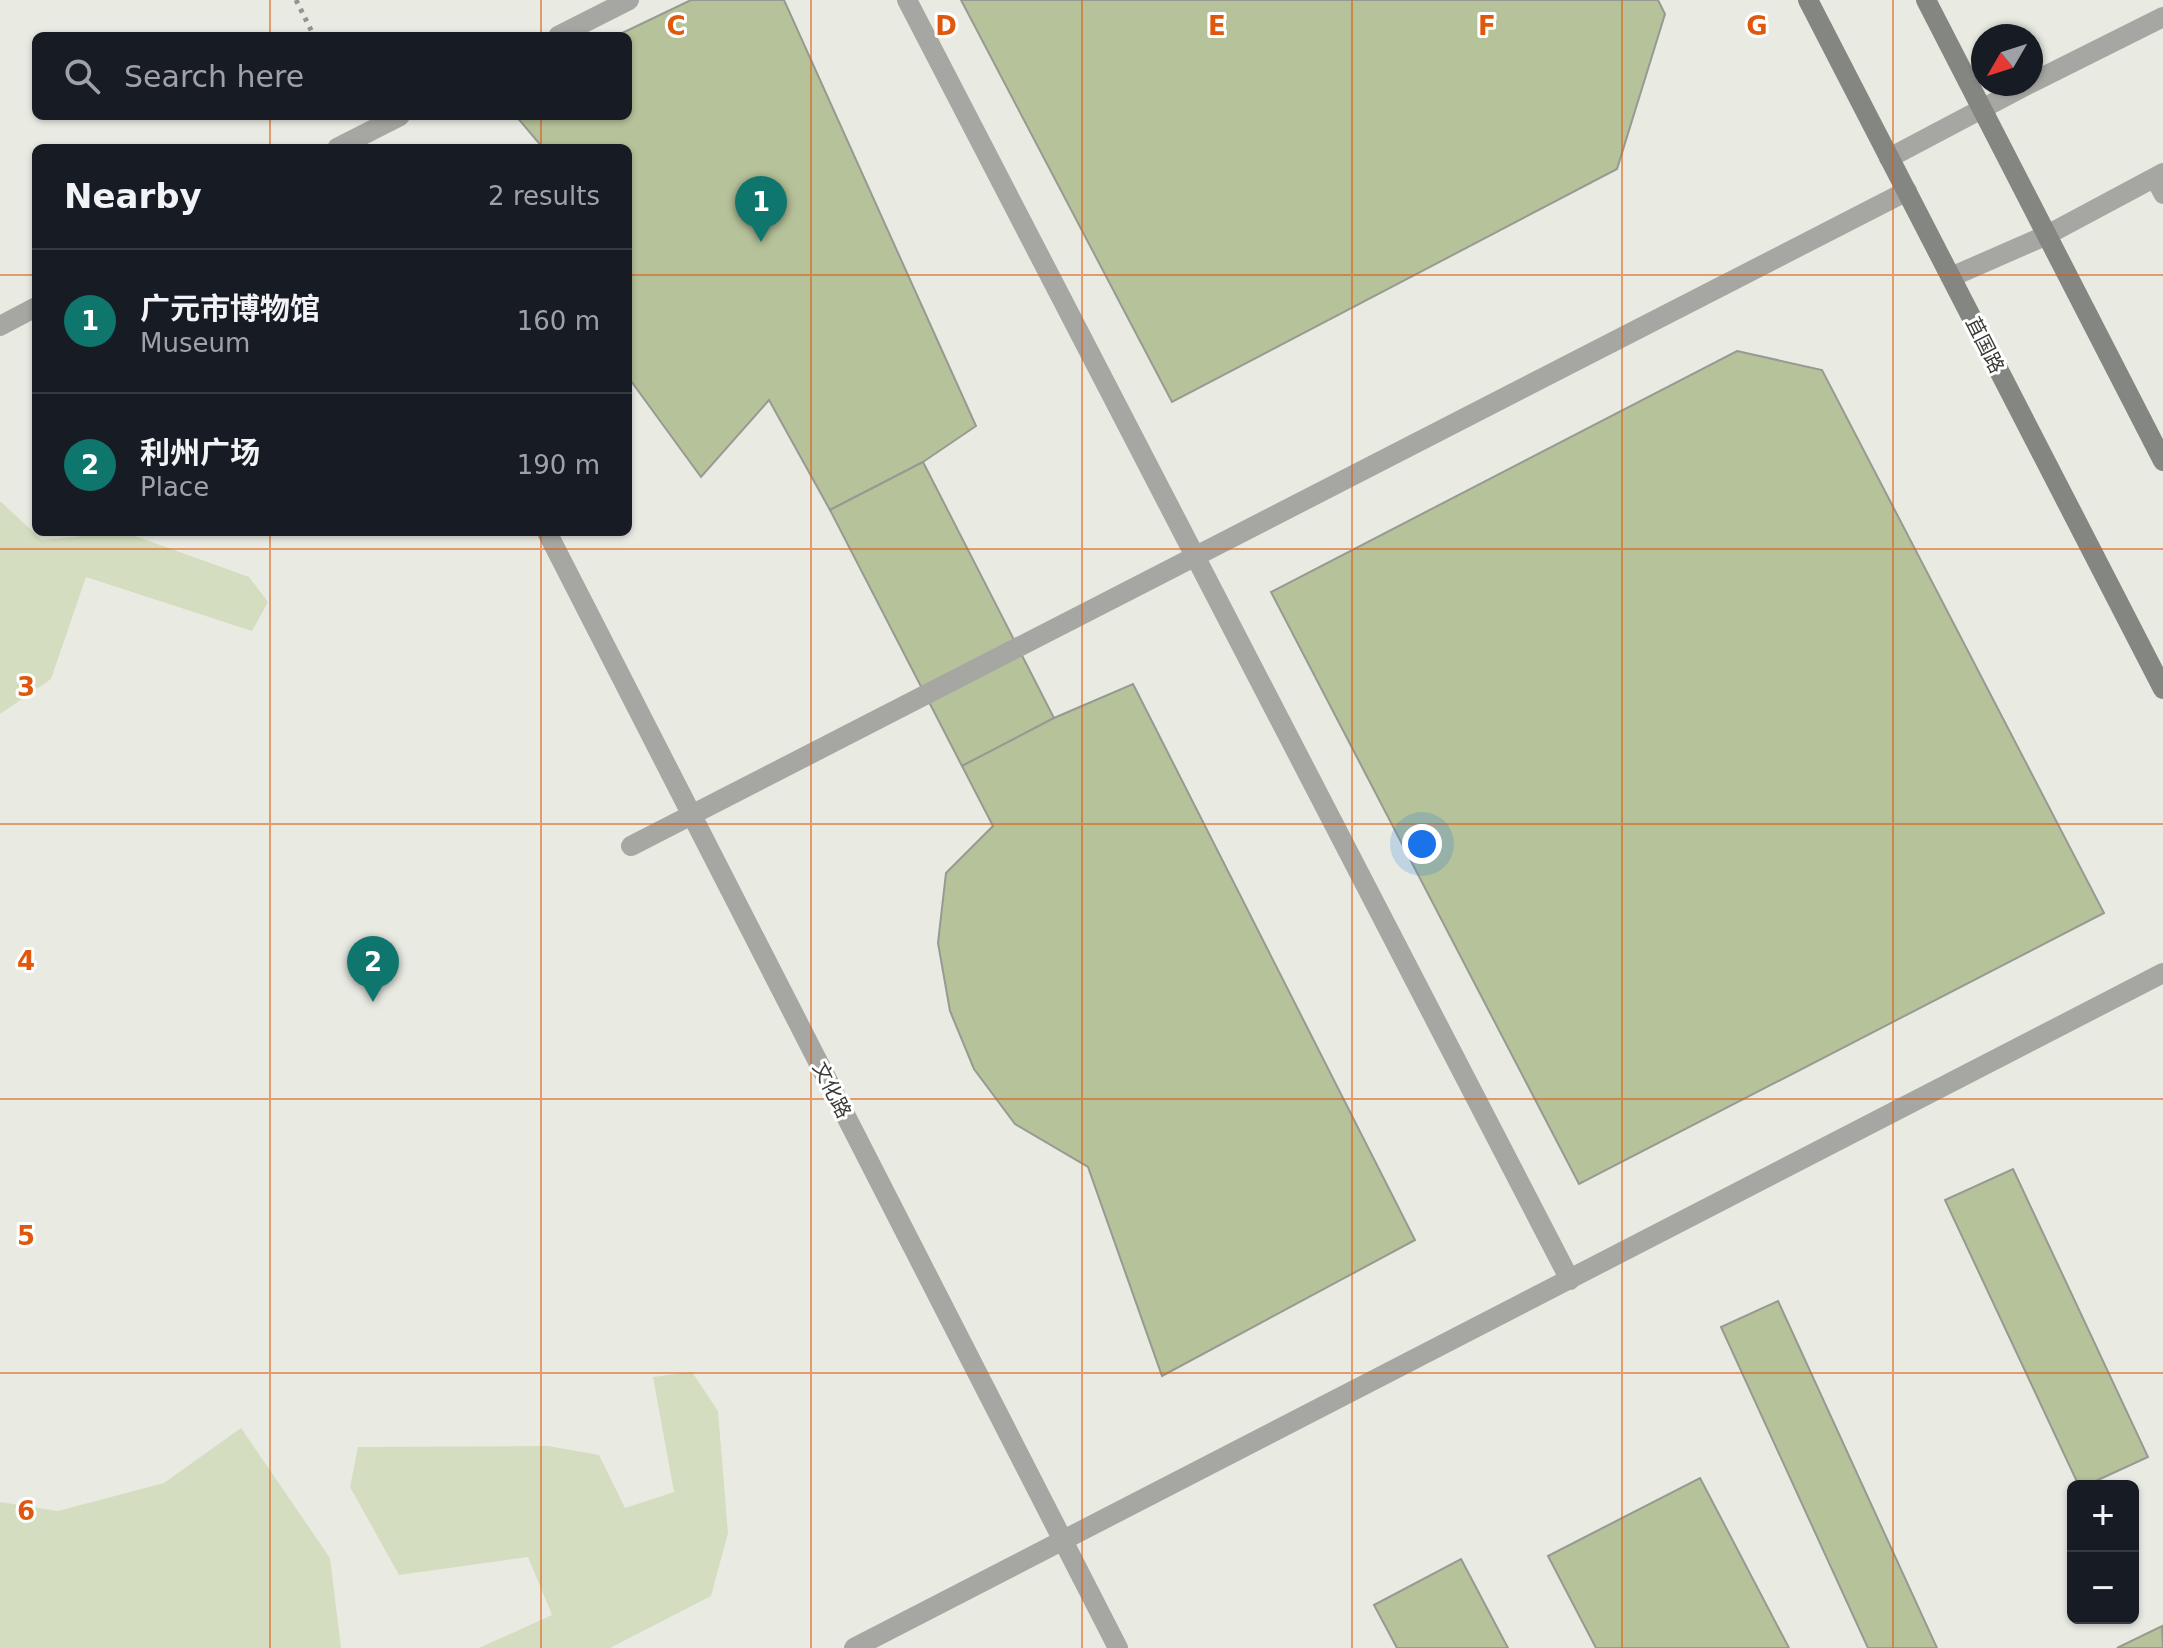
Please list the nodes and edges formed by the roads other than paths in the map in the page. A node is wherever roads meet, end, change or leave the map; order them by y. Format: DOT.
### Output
graph roads {
  1 [pos="629,0"];
  2 [pos="907,0"];
  3 [pos="1808,0"];
  4 [pos="1926,0"];
  5 [pos="2163,17"];
  6 [pos="566,32"];
  7 [pos="2043,77"];
  8 [pos="2005,96"];
  9 [pos="1981,108"];
  10 [pos="393,120"];
  11 [pos="349,144"];
  12 [pos="1889,158"];
  13 [pos="2160,182"];
  14 [pos="1907,191"];
  15 [pos="2047,235"];
  16 [pos="1951,277"];
  17 [pos="32,309"];
  18 [pos="0,326"];
  19 [pos="2163,461"];
  20 [pos="549,536"];
  21 [pos="1195,556"];
  22 [pos="2163,689"];
  23 [pos="691,814"];
  24 [pos="631,846"];
  25 [pos="2163,973"];
  26 [pos="1570,1280"];
  27 [pos="1063,1542"];
  28 [pos="854,1648"];
  29 [pos="1118,1648"];
  1 -- 6 [label="street"];
  2 -- 21 [label="street"];
  3 -- 12 [label="main road, 苴国路"];
  4 -- 9 [label="main road"];
  5 -- 7 [label="street"];
  8 -- 9 [label="street"];
  9 -- 12 [label="street"];
  9 -- 15 [label="main road"];
  10 -- 11 [label="street"];
  12 -- 14 [label="main road, 苴国路"];
  13 -- 15 [label="street"];
  14 -- 16 [label="main road, 苴国路"];
  14 -- 21 [label="street"];
  15 -- 16 [label="street"];
  15 -- 19 [label="main road"];
  16 -- 22 [label="main road, 苴国路"];
  17 -- 18 [label="street"];
  20 -- 23 [label="street, 文化路"];
  21 -- 23 [label="street"];
  21 -- 26 [label="street"];
  23 -- 24 [label="street"];
  23 -- 27 [label="street, 文化路"];
  25 -- 26 [label="street"];
  26 -- 27 [label="street"];
  27 -- 28 [label="street"];
  27 -- 29 [label="street, 文化路"];
}
